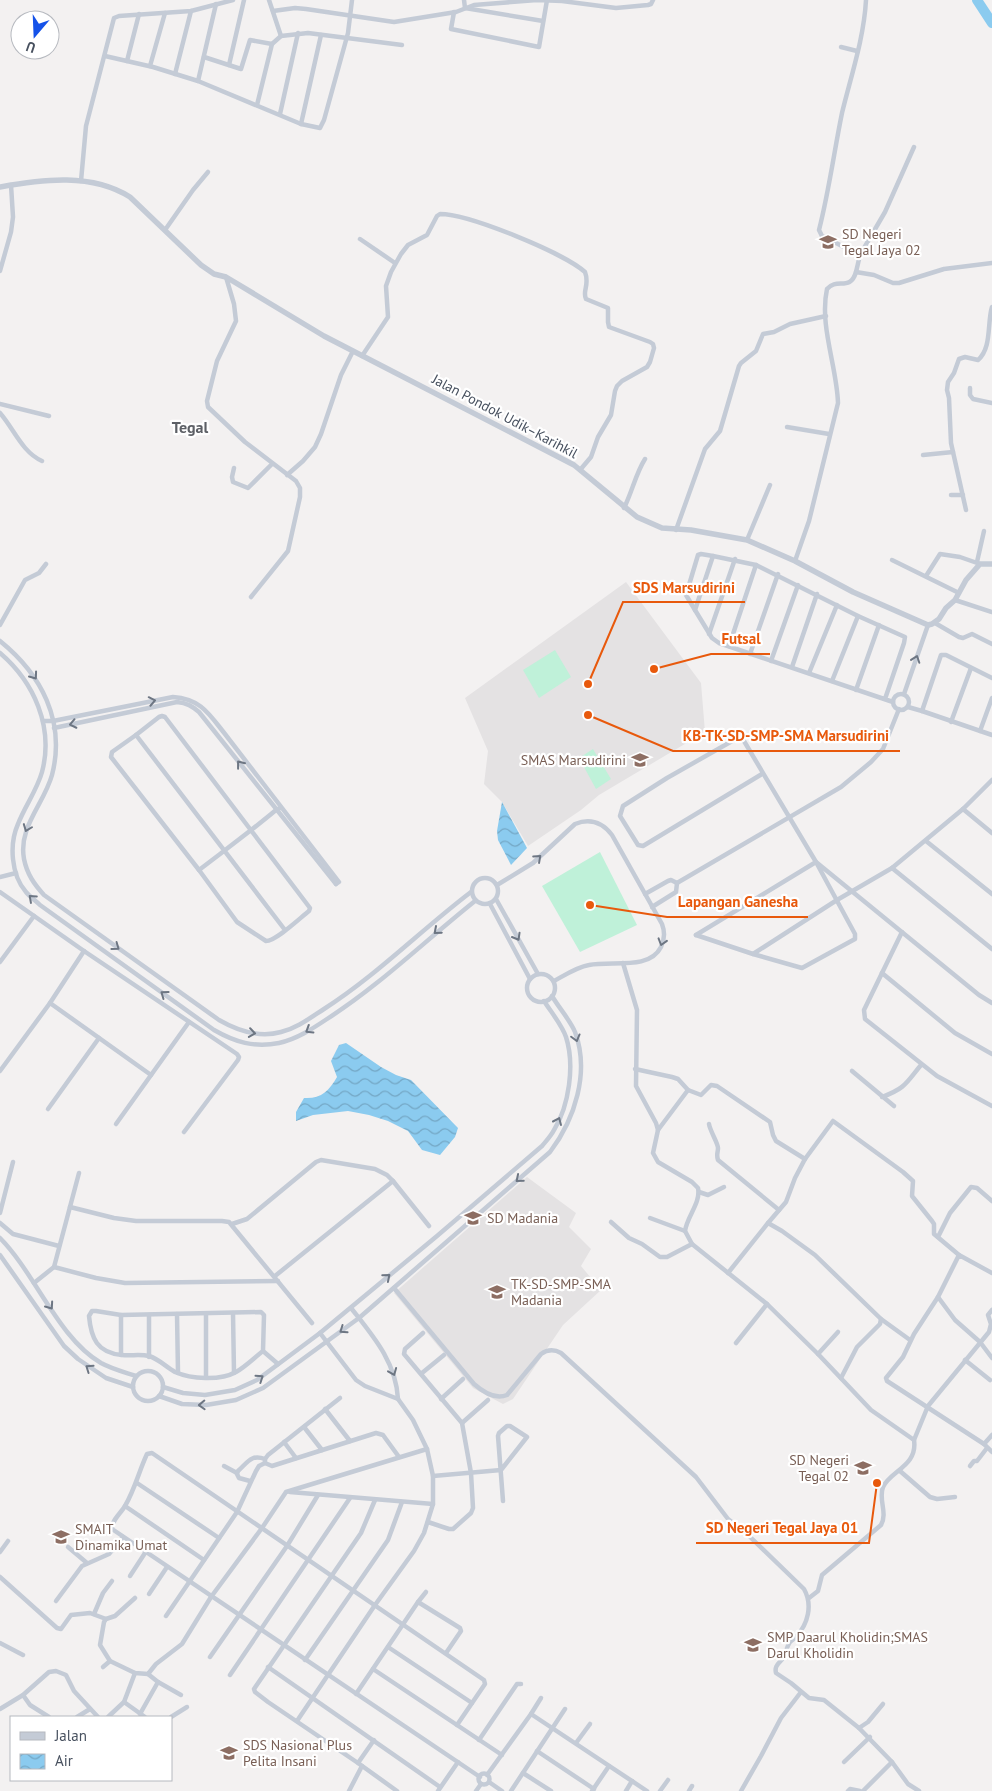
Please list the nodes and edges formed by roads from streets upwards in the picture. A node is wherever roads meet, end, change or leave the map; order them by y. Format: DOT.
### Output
graph roads {
  1 [pos="233,0"];
  2 [pos="244,0"];
  3 [pos="269,0"];
  4 [pos="352,0"];
  5 [pos="464,0"];
  6 [pos="547,0"];
  7 [pos="653,0"];
  8 [pos="866,0"];
  9 [pos="216,4"];
  10 [pos="466,8"];
  11 [pos="191,11"];
  12 [pos="273,11"];
  13 [pos="454,12"];
  14 [pos="164,13"];
  15 [pos="139,14"];
  16 [pos="351,15"];
  17 [pos="544,21"];
  18 [pos="298,33"];
  19 [pos="321,35"];
  20 [pos="281,36"];
  21 [pos="347,39"];
  22 [pos="272,44"];
  23 [pos="402,45"];
  24 [pos="841,47"];
  25 [pos="857,51"];
  26 [pos="105,56"];
  27 [pos="204,57"];
  28 [pos="127,61"];
  29 [pos="229,65"];
  30 [pos="150,66"];
  31 [pos="175,74"];
  32 [pos="198,81"];
  33 [pos="258,105"];
  34 [pos="280,114"];
  35 [pos="301,124"];
  36 [pos="914,147"];
  37 [pos="208,172"];
  38 [pos="81,181"];
  39 [pos="12,185"];
  40 [pos="0,187"];
  41 [pos="165,230"];
  42 [pos="360,239"];
  43 [pos="860,255"];
  44 [pos="395,263"];
  45 [pos="992,263"];
  46 [pos="0,271"];
  47 [pos="856,272"];
  48 [pos="226,277"];
  49 [pos="992,307"];
  50 [pos="826,316"];
  51 [pos="353,351"];
  52 [pos="362,356"];
  53 [pos="970,388"];
  54 [pos="992,403"];
  55 [pos="0,404"];
  56 [pos="0,413"];
  57 [pos="49,416"];
  58 [pos="787,427"];
  59 [pos="829,434"];
  60 [pos="953,452"];
  61 [pos="923,455"];
  62 [pos="646,459"];
  63 [pos="42,461"];
  64 [pos="272,464"];
  65 [pos="234,468"];
  66 [pos="580,470"];
  67 [pos="287,475"];
  68 [pos="770,485"];
  69 [pos="950,495"];
  70 [pos="963,495"];
  71 [pos="624,508"];
  72 [pos="966,510"];
  73 [pos="676,530"];
  74 [pos="984,531"];
  75 [pos="747,540"];
  76 [pos="714,556"];
  77 [pos="735,559"];
  78 [pos="892,560"];
  79 [pos="795,561"];
  80 [pos="978,563"];
  81 [pos="46,564"];
  82 [pos="992,564"];
  83 [pos="756,565"];
  84 [pos="778,574"];
  85 [pos="926,576"];
  86 [pos="798,584"];
  87 [pos="959,593"];
  88 [pos="817,594"];
  89 [pos="251,597"];
  90 [pos="955,600"];
  91 [pos="837,605"];
  92 [pos="695,610"];
  93 [pos="992,612"];
  94 [pos="858,616"];
  95 [pos="0,624"];
  96 [pos="932,624"];
  97 [pos="878,625"];
  98 [pos="709,634"];
  99 [pos="0,641"];
  100 [pos="992,644"];
  101 [pos="729,646"];
  102 [pos="0,653"];
  103 [pos="750,654"];
  104 [pos="771,661"];
  105 [pos="792,667"];
  106 [pos="971,668"];
  107 [pos="809,673"];
  108 [pos="992,678"];
  109 [pos="832,681"];
  110 [pos="856,690"];
  111 [pos="904,694"];
  112 [pos="992,698"];
  113 [pos="885,699"];
  114 [pos="893,702"];
  115 [pos="908,706"];
  116 [pos="124,707"];
  117 [pos="899,709"];
  118 [pos="922,711"];
  119 [pos="126,713"];
  120 [pos="90,714"];
  121 [pos="92,720"];
  122 [pos="43,721"];
  123 [pos="53,721"];
  124 [pos="951,722"];
  125 [pos="54,728"];
  126 [pos="980,731"];
  127 [pos="136,735"];
  128 [pos="992,735"];
  129 [pos="762,774"];
  130 [pos="992,780"];
  131 [pos="278,809"];
  132 [pos="963,809"];
  133 [pos="790,818"];
  134 [pos="250,831"];
  135 [pos="992,833"];
  136 [pos="926,840"];
  137 [pos="225,851"];
  138 [pos="816,862"];
  139 [pos="892,868"];
  140 [pos="199,870"];
  141 [pos="16,873"];
  142 [pos="0,877"];
  143 [pos="677,883"];
  144 [pos="497,885"];
  145 [pos="852,891"];
  146 [pos="0,892"];
  147 [pos="471,892"];
  148 [pos="645,894"];
  149 [pos="992,894"];
  150 [pos="496,899"];
  151 [pos="475,900"];
  152 [pos="837,900"];
  153 [pos="490,904"];
  154 [pos="652,907"];
  155 [pos="34,916"];
  156 [pos="285,930"];
  157 [pos="902,932"];
  158 [pos="992,950"];
  159 [pos="84,951"];
  160 [pos="753,954"];
  161 [pos="0,962"];
  162 [pos="623,963"];
  163 [pos="882,973"];
  164 [pos="538,974"];
  165 [pos="530,978"];
  166 [pos="554,981"];
  167 [pos="552,996"];
  168 [pos="544,1001"];
  169 [pos="50,1003"];
  170 [pos="992,1003"];
  171 [pos="189,1022"];
  172 [pos="99,1038"];
  173 [pos="992,1054"];
  174 [pos="921,1065"];
  175 [pos="635,1069"];
  176 [pos="0,1071"];
  177 [pos="852,1071"];
  178 [pos="151,1075"];
  179 [pos="688,1090"];
  180 [pos="882,1097"];
  181 [pos="894,1106"];
  182 [pos="992,1106"];
  183 [pos="48,1108"];
  184 [pos="116,1124"];
  185 [pos="709,1124"];
  186 [pos="658,1130"];
  187 [pos="184,1132"];
  188 [pos="804,1160"];
  189 [pos="14,1162"];
  190 [pos="79,1173"];
  191 [pos="392,1181"];
  192 [pos="724,1187"];
  193 [pos="699,1192"];
  194 [pos="992,1201"];
  195 [pos="70,1207"];
  196 [pos="780,1210"];
  197 [pos="0,1213"];
  198 [pos="650,1218"];
  199 [pos="0,1222"];
  200 [pos="611,1222"];
  201 [pos="451,1223"];
  202 [pos="768,1223"];
  203 [pos="232,1224"];
  204 [pos="429,1226"];
  205 [pos="685,1231"];
  206 [pos="458,1232"];
  207 [pos="938,1237"];
  208 [pos="0,1238"];
  209 [pos="692,1244"];
  210 [pos="59,1246"];
  211 [pos="0,1255"];
  212 [pos="960,1255"];
  213 [pos="54,1267"];
  214 [pos="728,1273"];
  215 [pos="992,1273"];
  216 [pos="276,1279"];
  217 [pos="34,1283"];
  218 [pos="394,1288"];
  219 [pos="938,1297"];
  220 [pos="767,1304"];
  221 [pos="351,1308"];
  222 [pos="992,1310"];
  223 [pos="233,1313"];
  224 [pos="178,1314"];
  225 [pos="206,1314"];
  226 [pos="121,1315"];
  227 [pos="149,1315"];
  228 [pos="359,1318"];
  229 [pos="881,1319"];
  230 [pos="312,1323"];
  231 [pos="838,1332"];
  232 [pos="320,1333"];
  233 [pos="423,1333"];
  234 [pos="910,1340"];
  235 [pos="326,1342"];
  236 [pos="980,1342"];
  237 [pos="736,1343"];
  238 [pos="263,1351"];
  239 [pos="818,1354"];
  240 [pos="121,1355"];
  241 [pos="444,1355"];
  242 [pos="149,1357"];
  243 [pos="992,1358"];
  244 [pos="966,1360"];
  245 [pos="278,1364"];
  246 [pos="178,1373"];
  247 [pos="422,1373"];
  248 [pos="234,1374"];
  249 [pos="136,1376"];
  250 [pos="206,1377"];
  251 [pos="841,1378"];
  252 [pos="464,1379"];
  253 [pos="991,1380"];
  254 [pos="133,1387"];
  255 [pos="163,1387"];
  256 [pos="159,1396"];
  257 [pos="340,1398"];
  258 [pos="398,1399"];
  259 [pos="442,1399"];
  260 [pos="488,1400"];
  261 [pos="928,1406"];
  262 [pos="326,1409"];
  263 [pos="462,1423"];
  264 [pos="304,1426"];
  265 [pos="992,1435"];
  266 [pos="914,1440"];
  267 [pos="350,1441"];
  268 [pos="284,1442"];
  269 [pos="986,1446"];
  270 [pos="428,1449"];
  271 [pos="322,1450"];
  272 [pos="992,1452"];
  273 [pos="399,1457"];
  274 [pos="296,1458"];
  275 [pos="265,1461"];
  276 [pos="224,1466"];
  277 [pos="970,1466"];
  278 [pos="501,1470"];
  279 [pos="900,1471"];
  280 [pos="471,1472"];
  281 [pos="237,1473"];
  282 [pos="432,1476"];
  283 [pos="250,1481"];
  284 [pos="137,1483"];
  285 [pos="286,1492"];
  286 [pos="318,1495"];
  287 [pos="955,1497"];
  288 [pos="350,1498"];
  289 [pos="375,1500"];
  290 [pos="503,1501"];
  291 [pos="402,1502"];
  292 [pos="434,1504"];
  293 [pos="125,1506"];
  294 [pos="237,1512"];
  295 [pos="428,1522"];
  296 [pos="262,1528"];
  297 [pos="123,1538"];
  298 [pos="219,1538"];
  299 [pos="8,1541"];
  300 [pos="287,1546"];
  301 [pos="68,1547"];
  302 [pos="0,1552"];
  303 [pos="145,1552"];
  304 [pos="204,1560"];
  305 [pos="309,1560"];
  306 [pos="86,1563"];
  307 [pos="167,1567"];
  308 [pos="331,1575"];
  309 [pos="130,1576"];
  310 [pos="0,1577"];
  311 [pos="112,1581"];
  312 [pos="189,1582"];
  313 [pos="353,1590"];
  314 [pos="426,1592"];
  315 [pos="149,1594"];
  316 [pos="211,1597"];
  317 [pos="135,1598"];
  318 [pos="809,1598"];
  319 [pos="56,1601"];
  320 [pos="418,1602"];
  321 [pos="375,1605"];
  322 [pos="94,1614"];
  323 [pos="166,1616"];
  324 [pos="239,1616"];
  325 [pos="106,1619"];
  326 [pos="403,1624"];
  327 [pos="261,1630"];
  328 [pos="0,1643"];
  329 [pos="283,1645"];
  330 [pos="388,1646"];
  331 [pos="446,1653"];
  332 [pos="22,1655"];
  333 [pos="210,1657"];
  334 [pos="305,1660"];
  335 [pos="110,1662"];
  336 [pos="102,1667"];
  337 [pos="268,1668"];
  338 [pos="373,1669"];
  339 [pos="135,1673"];
  340 [pos="148,1674"];
  341 [pos="329,1675"];
  342 [pos="230,1676"];
  343 [pos="158,1682"];
  344 [pos="521,1684"];
  345 [pos="801,1692"];
  346 [pos="356,1694"];
  347 [pos="23,1695"];
  348 [pos="181,1695"];
  349 [pos="541,1698"];
  350 [pos="311,1699"];
  351 [pos="124,1702"];
  352 [pos="472,1703"];
  353 [pos="883,1704"];
  354 [pos="187,1707"];
  355 [pos="0,1708"];
  356 [pos="90,1709"];
  357 [pos="565,1710"];
  358 [pos="140,1714"];
  359 [pos="531,1714"];
  360 [pos="47,1716"];
  361 [pos="79,1716"];
  362 [pos="97,1716"];
  363 [pos="109,1716"];
  364 [pos="143,1716"];
  365 [pos="172,1716"];
  366 [pos="297,1721"];
  367 [pos="590,1724"];
  368 [pos="457,1725"];
  369 [pos="553,1728"];
  370 [pos="859,1728"];
  371 [pos="870,1737"];
  372 [pos="374,1740"];
  373 [pos="479,1740"];
  374 [pos="576,1743"];
  375 [pos="537,1752"];
  376 [pos="502,1755"];
  377 [pos="458,1762"];
  378 [pos="844,1762"];
  379 [pos="892,1762"];
  380 [pos="360,1764"];
  381 [pos="609,1766"];
  382 [pos="524,1773"];
  383 [pos="488,1775"];
  384 [pos="480,1777"];
  385 [pos="668,1780"];
  386 [pos="632,1781"];
  387 [pos="489,1782"];
  388 [pos="481,1784"];
  389 [pos="439,1789"];
  390 [pos="593,1790"];
  391 [pos="350,1791"];
  392 [pos="397,1791"];
  393 [pos="476,1791"];
  394 [pos="502,1791"];
  395 [pos="511,1791"];
  396 [pos="551,1791"];
  397 [pos="626,1791"];
  398 [pos="647,1791"];
  399 [pos="660,1791"];
  400 [pos="741,1791"];
  401 [pos="848,1791"];
  402 [pos="862,1791"];
  403 [pos="918,1791"];
  1 -- 9 [label="street"];
  2 -- 29 [label="street"];
  3 -- 12 [label="street"];
  4 -- 16 [label="street"];
  5 -- 10 [label="street"];
  6 -- 7 [label="street"];
  6 -- 10 [label="street"];
  6 -- 17 [label="street"];
  8 -- 25 [label="street"];
  9 -- 11 [label="street"];
  9 -- 27 [label="street"];
  10 -- 13 [label="street"];
  10 -- 17 [label="street"];
  11 -- 14 [label="street"];
  11 -- 31 [label="street"];
  12 -- 16 [label="street"];
  12 -- 20 [label="street"];
  13 -- 16 [label="street"];
  13 -- 17 [label="street"];
  14 -- 15 [label="street"];
  14 -- 30 [label="street"];
  15 -- 26 [label="street"];
  15 -- 28 [label="street"];
  16 -- 21 [label="street"];
  18 -- 19 [label="street"];
  18 -- 20 [label="street"];
  18 -- 34 [label="street"];
  19 -- 21 [label="street"];
  19 -- 35 [label="street"];
  20 -- 22 [label="street"];
  21 -- 23 [label="street"];
  21 -- 35 [label="street"];
  22 -- 29 [label="street"];
  22 -- 33 [label="street"];
  24 -- 25 [label="street"];
  25 -- 43 [label="street"];
  26 -- 28 [label="street"];
  26 -- 38 [label="street"];
  27 -- 29 [label="street"];
  27 -- 32 [label="street"];
  28 -- 30 [label="street"];
  30 -- 31 [label="street"];
  31 -- 32 [label="street"];
  32 -- 33 [label="street"];
  33 -- 34 [label="street"];
  34 -- 35 [label="street"];
  36 -- 43 [label="street"];
  37 -- 41 [label="street"];
  38 -- 39 [label="street, Jalan Pondok Udik–Karihkil"];
  38 -- 41 [label="street, Jalan Pondok Udik–Karihkil"];
  39 -- 40 [label="street, Jalan Pondok Udik–Karihkil"];
  39 -- 46 [label="street"];
  41 -- 48 [label="street, Jalan Pondok Udik–Karihkil"];
  42 -- 44 [label="street"];
  43 -- 47 [label="street"];
  44 -- 52 [label="street"];
  44 -- 66 [label="street"];
  45 -- 47 [label="street"];
  47 -- 50 [label="street"];
  48 -- 51 [label="street, Jalan Pondok Udik–Karihkil"];
  48 -- 64 [label="street"];
  49 -- 60 [label="street"];
  50 -- 59 [label="street"];
  50 -- 73 [label="street"];
  51 -- 52 [label="street, Jalan Pondok Udik–Karihkil"];
  51 -- 67 [label="street"];
  52 -- 66 [label="street, Jalan Pondok Udik–Karihkil"];
  53 -- 54 [label="street"];
  55 -- 57 [label="street"];
  56 -- 63 [label="street"];
  58 -- 59 [label="street"];
  59 -- 79 [label="street"];
  60 -- 61 [label="street"];
  60 -- 70 [label="street"];
  62 -- 71 [label="street"];
  64 -- 65 [label="street"];
  64 -- 67 [label="street"];
  66 -- 71 [label="street, Jalan Pondok Udik–Karihkil"];
  67 -- 89 [label="street"];
  68 -- 75 [label="street"];
  69 -- 70 [label="street"];
  70 -- 72 [label="street"];
  71 -- 73 [label="street, Jalan Pondok Udik–Karihkil"];
  73 -- 75 [label="street, Jalan Pondok Udik–Karihkil"];
  74 -- 80 [label="street"];
  75 -- 79 [label="street, Jalan Pondok Udik–Karihkil"];
  76 -- 77 [label="street"];
  76 -- 92 [label="street"];
  76 -- 92 [label="street"];
  77 -- 83 [label="street"];
  77 -- 98 [label="street"];
  78 -- 85 [label="street"];
  79 -- 96 [label="street, Jalan Pondok Udik–Karihkil"];
  80 -- 82 [label="street"];
  80 -- 85 [label="street"];
  80 -- 87 [label="street"];
  81 -- 95 [label="street"];
  83 -- 84 [label="street"];
  83 -- 101 [label="street"];
  84 -- 86 [label="street"];
  84 -- 103 [label="street"];
  85 -- 87 [label="street"];
  86 -- 88 [label="street"];
  86 -- 104 [label="street"];
  87 -- 90 [label="street"];
  88 -- 91 [label="street"];
  88 -- 105 [label="street"];
  90 -- 93 [label="street"];
  90 -- 96 [label="street"];
  91 -- 94 [label="street"];
  91 -- 107 [label="street"];
  92 -- 98 [label="street"];
  94 -- 97 [label="street"];
  94 -- 109 [label="street"];
  96 -- 100 [label="street"];
  111 -- 96 [label="street, one-way"];
  97 -- 110 [label="street"];
  97 -- 113 [label="street"];
  98 -- 101 [label="street"];
  99 -- 123 [label="street, one-way"];
  101 -- 103 [label="street"];
  102 -- 122 [label="street"];
  103 -- 104 [label="street"];
  104 -- 105 [label="street"];
  105 -- 107 [label="street"];
  106 -- 108 [label="street"];
  106 -- 118 [label="street"];
  106 -- 124 [label="street"];
  107 -- 109 [label="street"];
  109 -- 110 [label="street"];
  110 -- 113 [label="street"];
  111 -- 114 [label="street"];
  111 -- 115 [label="street"];
  112 -- 126 [label="street"];
  113 -- 114 [label="street"];
  114 -- 117 [label="street"];
  115 -- 117 [label="street"];
  115 -- 118 [label="street"];
  116 -- 119 [label="street"];
  116 -- 120 [label="street"];
  116 -- 131 [label="street, one-way"];
  117 -- 133 [label="street"];
  118 -- 124 [label="street"];
  119 -- 121 [label="street"];
  131 -- 119 [label="street, one-way"];
  120 -- 121 [label="street"];
  120 -- 123 [label="street"];
  121 -- 125 [label="street, one-way"];
  122 -- 123 [label="street"];
  122 -- 141 [label="street"];
  123 -- 125 [label="street"];
  124 -- 126 [label="street"];
  125 -- 147 [label="street, one-way"];
  126 -- 128 [label="street"];
  127 -- 134 [label="street"];
  127 -- 137 [label="street"];
  127 -- 140 [label="street"];
  129 -- 129 [label="street"];
  129 -- 133 [label="street"];
  130 -- 132 [label="street"];
  131 -- 131 [label="street"];
  131 -- 134 [label="street"];
  132 -- 135 [label="street"];
  132 -- 136 [label="street"];
  133 -- 138 [label="street"];
  133 -- 143 [label="street"];
  134 -- 137 [label="street"];
  134 -- 156 [label="street"];
  136 -- 139 [label="street"];
  136 -- 149 [label="street"];
  137 -- 140 [label="street"];
  137 -- 156 [label="street"];
  138 -- 145 [label="street"];
  138 -- 152 [label="street"];
  138 -- 160 [label="street"];
  139 -- 145 [label="street"];
  139 -- 158 [label="street"];
  140 -- 156 [label="street"];
  141 -- 142 [label="street"];
  151 -- 141 [label="street, one-way"];
  143 -- 148 [label="street"];
  143 -- 154 [label="street"];
  144 -- 147 [label="street"];
  144 -- 148 [label="street, one-way"];
  144 -- 150 [label="street"];
  145 -- 152 [label="street"];
  145 -- 157 [label="street"];
  146 -- 155 [label="street"];
  147 -- 151 [label="street"];
  148 -- 154 [label="street"];
  150 -- 153 [label="street"];
  150 -- 164 [label="street, one-way"];
  151 -- 153 [label="street"];
  152 -- 160 [label="street"];
  152 -- 160 [label="street"];
  153 -- 165 [label="street"];
  154 -- 162 [label="street, one-way"];
  155 -- 159 [label="street"];
  155 -- 161 [label="street"];
  157 -- 163 [label="street"];
  157 -- 170 [label="street"];
  159 -- 169 [label="street"];
  159 -- 171 [label="street"];
  162 -- 166 [label="street"];
  162 -- 175 [label="street"];
  163 -- 173 [label="street"];
  163 -- 174 [label="street"];
  164 -- 165 [label="street"];
  164 -- 166 [label="street"];
  165 -- 168 [label="street"];
  166 -- 167 [label="street"];
  167 -- 168 [label="street"];
  167 -- 206 [label="street, one-way"];
  201 -- 168 [label="street, one-way"];
  169 -- 172 [label="street"];
  169 -- 176 [label="street"];
  171 -- 178 [label="street"];
  171 -- 187 [label="street"];
  172 -- 178 [label="street"];
  172 -- 183 [label="street"];
  174 -- 180 [label="street"];
  174 -- 182 [label="street"];
  175 -- 179 [label="street"];
  175 -- 186 [label="street"];
  177 -- 180 [label="street"];
  178 -- 184 [label="street"];
  179 -- 186 [label="street"];
  179 -- 188 [label="street"];
  180 -- 181 [label="street"];
  185 -- 196 [label="street"];
  186 -- 193 [label="street"];
  188 -- 196 [label="street"];
  188 -- 207 [label="street"];
  189 -- 197 [label="street"];
  190 -- 195 [label="street"];
  191 -- 203 [label="street"];
  191 -- 204 [label="street"];
  191 -- 216 [label="street"];
  192 -- 193 [label="street"];
  193 -- 205 [label="street"];
  194 -- 207 [label="street"];
  195 -- 203 [label="street"];
  195 -- 210 [label="street"];
  196 -- 202 [label="street"];
  198 -- 205 [label="street"];
  199 -- 210 [label="street"];
  200 -- 209 [label="street"];
  201 -- 206 [label="street"];
  221 -- 201 [label="street, one-way"];
  202 -- 214 [label="street"];
  202 -- 229 [label="street"];
  203 -- 216 [label="street"];
  205 -- 209 [label="street"];
  206 -- 218 [label="street"];
  207 -- 212 [label="street"];
  208 -- 217 [label="street"];
  209 -- 214 [label="street"];
  210 -- 213 [label="street"];
  254 -- 211 [label="street, one-way"];
  212 -- 215 [label="street"];
  212 -- 219 [label="street"];
  213 -- 216 [label="street"];
  213 -- 217 [label="street"];
  214 -- 220 [label="street"];
  216 -- 230 [label="street"];
  217 -- 249 [label="street, one-way"];
  218 -- 228 [label="street"];
  218 -- 318 [label="street"];
  219 -- 234 [label="street"];
  219 -- 236 [label="street"];
  220 -- 237 [label="street"];
  220 -- 239 [label="street"];
  221 -- 228 [label="street"];
  221 -- 232 [label="street"];
  222 -- 236 [label="street"];
  223 -- 225 [label="street"];
  223 -- 238 [label="street"];
  223 -- 248 [label="street"];
  224 -- 225 [label="street"];
  224 -- 227 [label="street"];
  224 -- 246 [label="street"];
  225 -- 250 [label="street"];
  226 -- 227 [label="street"];
  226 -- 240 [label="street"];
  226 -- 240 [label="street"];
  227 -- 242 [label="street"];
  228 -- 235 [label="street, one-way"];
  228 -- 258 [label="street, one-way"];
  229 -- 234 [label="street"];
  229 -- 251 [label="street"];
  231 -- 239 [label="street"];
  232 -- 235 [label="street"];
  232 -- 245 [label="street"];
  233 -- 247 [label="street"];
  234 -- 261 [label="street"];
  235 -- 256 [label="street, one-way"];
  235 -- 258 [label="street"];
  236 -- 243 [label="street"];
  236 -- 244 [label="street"];
  238 -- 245 [label="street"];
  238 -- 248 [label="street"];
  239 -- 251 [label="street"];
  240 -- 242 [label="street"];
  241 -- 247 [label="street"];
  242 -- 246 [label="street"];
  244 -- 253 [label="street"];
  244 -- 261 [label="street"];
  255 -- 245 [label="street, one-way"];
  246 -- 250 [label="street"];
  247 -- 259 [label="street"];
  248 -- 250 [label="street"];
  249 -- 254 [label="street"];
  249 -- 255 [label="street"];
  251 -- 266 [label="street"];
  252 -- 259 [label="street"];
  254 -- 256 [label="street"];
  255 -- 256 [label="street"];
  257 -- 262 [label="street"];
  258 -- 270 [label="street"];
  259 -- 263 [label="street"];
  260 -- 263 [label="street"];
  261 -- 266 [label="street"];
  261 -- 269 [label="street"];
  262 -- 264 [label="street"];
  262 -- 267 [label="street"];
  263 -- 280 [label="street"];
  264 -- 268 [label="street"];
  264 -- 271 [label="street"];
  265 -- 269 [label="street"];
  266 -- 279 [label="street"];
  267 -- 271 [label="street"];
  267 -- 273 [label="street"];
  268 -- 274 [label="street"];
  268 -- 275 [label="street"];
  269 -- 272 [label="street"];
  269 -- 277 [label="street"];
  270 -- 273 [label="street"];
  270 -- 282 [label="street"];
  271 -- 274 [label="street"];
  273 -- 285 [label="street"];
  274 -- 275 [label="street"];
  275 -- 281 [label="street"];
  275 -- 283 [label="street"];
  276 -- 281 [label="street"];
  278 -- 278 [label="street"];
  278 -- 280 [label="street"];
  278 -- 290 [label="street"];
  279 -- 287 [label="street"];
  279 -- 318 [label="street"];
  280 -- 282 [label="street"];
  280 -- 295 [label="street"];
  281 -- 283 [label="street"];
  282 -- 292 [label="street"];
  283 -- 294 [label="street"];
  284 -- 293 [label="street"];
  284 -- 294 [label="street"];
  284 -- 298 [label="street"];
  285 -- 286 [label="street"];
  285 -- 296 [label="street"];
  286 -- 288 [label="street"];
  286 -- 300 [label="street"];
  288 -- 289 [label="street"];
  288 -- 305 [label="street"];
  289 -- 291 [label="street"];
  289 -- 308 [label="street"];
  291 -- 292 [label="street"];
  291 -- 313 [label="street"];
  292 -- 295 [label="street"];
  293 -- 297 [label="street"];
  293 -- 304 [label="street"];
  294 -- 296 [label="street"];
  294 -- 298 [label="street"];
  295 -- 321 [label="street"];
  296 -- 300 [label="street"];
  296 -- 316 [label="street"];
  297 -- 303 [label="street"];
  297 -- 306 [label="street"];
  298 -- 304 [label="street"];
  299 -- 302 [label="street"];
  300 -- 305 [label="street"];
  300 -- 324 [label="street"];
  301 -- 306 [label="street"];
  303 -- 307 [label="street"];
  303 -- 309 [label="street"];
  304 -- 312 [label="street"];
  305 -- 308 [label="street"];
  305 -- 327 [label="street"];
  306 -- 319 [label="street"];
  307 -- 312 [label="street"];
  307 -- 315 [label="street"];
  308 -- 313 [label="street"];
  308 -- 329 [label="street"];
  310 -- 322 [label="street"];
  311 -- 322 [label="street"];
  312 -- 316 [label="street"];
  312 -- 323 [label="street"];
  313 -- 321 [label="street"];
  313 -- 334 [label="street"];
  314 -- 320 [label="street"];
  316 -- 324 [label="street"];
  316 -- 340 [label="street"];
  317 -- 325 [label="street"];
  318 -- 345 [label="street"];
  320 -- 326 [label="street"];
  320 -- 331 [label="street"];
  321 -- 326 [label="street"];
  321 -- 341 [label="street"];
  322 -- 325 [label="street"];
  324 -- 327 [label="street"];
  324 -- 333 [label="street"];
  325 -- 335 [label="street"];
  326 -- 330 [label="street"];
  326 -- 331 [label="street"];
  327 -- 329 [label="street"];
  327 -- 342 [label="street"];
  328 -- 332 [label="street"];
  329 -- 334 [label="street"];
  329 -- 337 [label="street"];
  330 -- 338 [label="street"];
  330 -- 352 [label="street"];
  331 -- 352 [label="street"];
  334 -- 341 [label="street"];
  335 -- 336 [label="street"];
  335 -- 339 [label="street"];
  337 -- 350 [label="street"];
  337 -- 366 [label="street"];
  338 -- 346 [label="street"];
  338 -- 368 [label="street"];
  339 -- 340 [label="street"];
  339 -- 351 [label="street"];
  340 -- 343 [label="street"];
  341 -- 346 [label="street"];
  341 -- 350 [label="street"];
  343 -- 348 [label="street"];
  343 -- 358 [label="street"];
  344 -- 373 [label="street"];
  345 -- 370 [label="street"];
  345 -- 400 [label="street"];
  346 -- 377 [label="street"];
  347 -- 355 [label="street"];
  347 -- 356 [label="street"];
  347 -- 360 [label="street"];
  349 -- 359 [label="street"];
  350 -- 366 [label="street"];
  350 -- 372 [label="street"];
  351 -- 358 [label="street"];
  351 -- 363 [label="street"];
  352 -- 368 [label="street"];
  353 -- 370 [label="street"];
  354 -- 365 [label="street"];
  356 -- 361 [label="street"];
  356 -- 362 [label="street"];
  357 -- 369 [label="street"];
  358 -- 364 [label="street"];
  359 -- 369 [label="street"];
  359 -- 376 [label="street"];
  366 -- 380 [label="street"];
  367 -- 374 [label="street"];
  368 -- 373 [label="street"];
  369 -- 374 [label="street"];
  369 -- 375 [label="street"];
  370 -- 371 [label="street"];
  371 -- 378 [label="street"];
  371 -- 379 [label="street"];
  372 -- 380 [label="street"];
  372 -- 389 [label="street"];
  373 -- 376 [label="street"];
  374 -- 381 [label="street"];
  375 -- 382 [label="street"];
  375 -- 390 [label="street"];
  376 -- 383 [label="street"];
  377 -- 384 [label="street"];
  377 -- 389 [label="street"];
  379 -- 402 [label="street"];
  379 -- 403 [label="street"];
  380 -- 391 [label="street"];
  380 -- 392 [label="street"];
  381 -- 386 [label="street"];
  381 -- 390 [label="street"];
  382 -- 395 [label="street"];
  382 -- 396 [label="street"];
  383 -- 384 [label="street"];
  383 -- 387 [label="street"];
  384 -- 388 [label="street"];
  385 -- 399 [label="street"];
  386 -- 397 [label="street"];
  386 -- 398 [label="street"];
  387 -- 388 [label="street"];
  387 -- 394 [label="street"];
  388 -- 393 [label="street"];
  401 -- 402 [label="street"];
}
